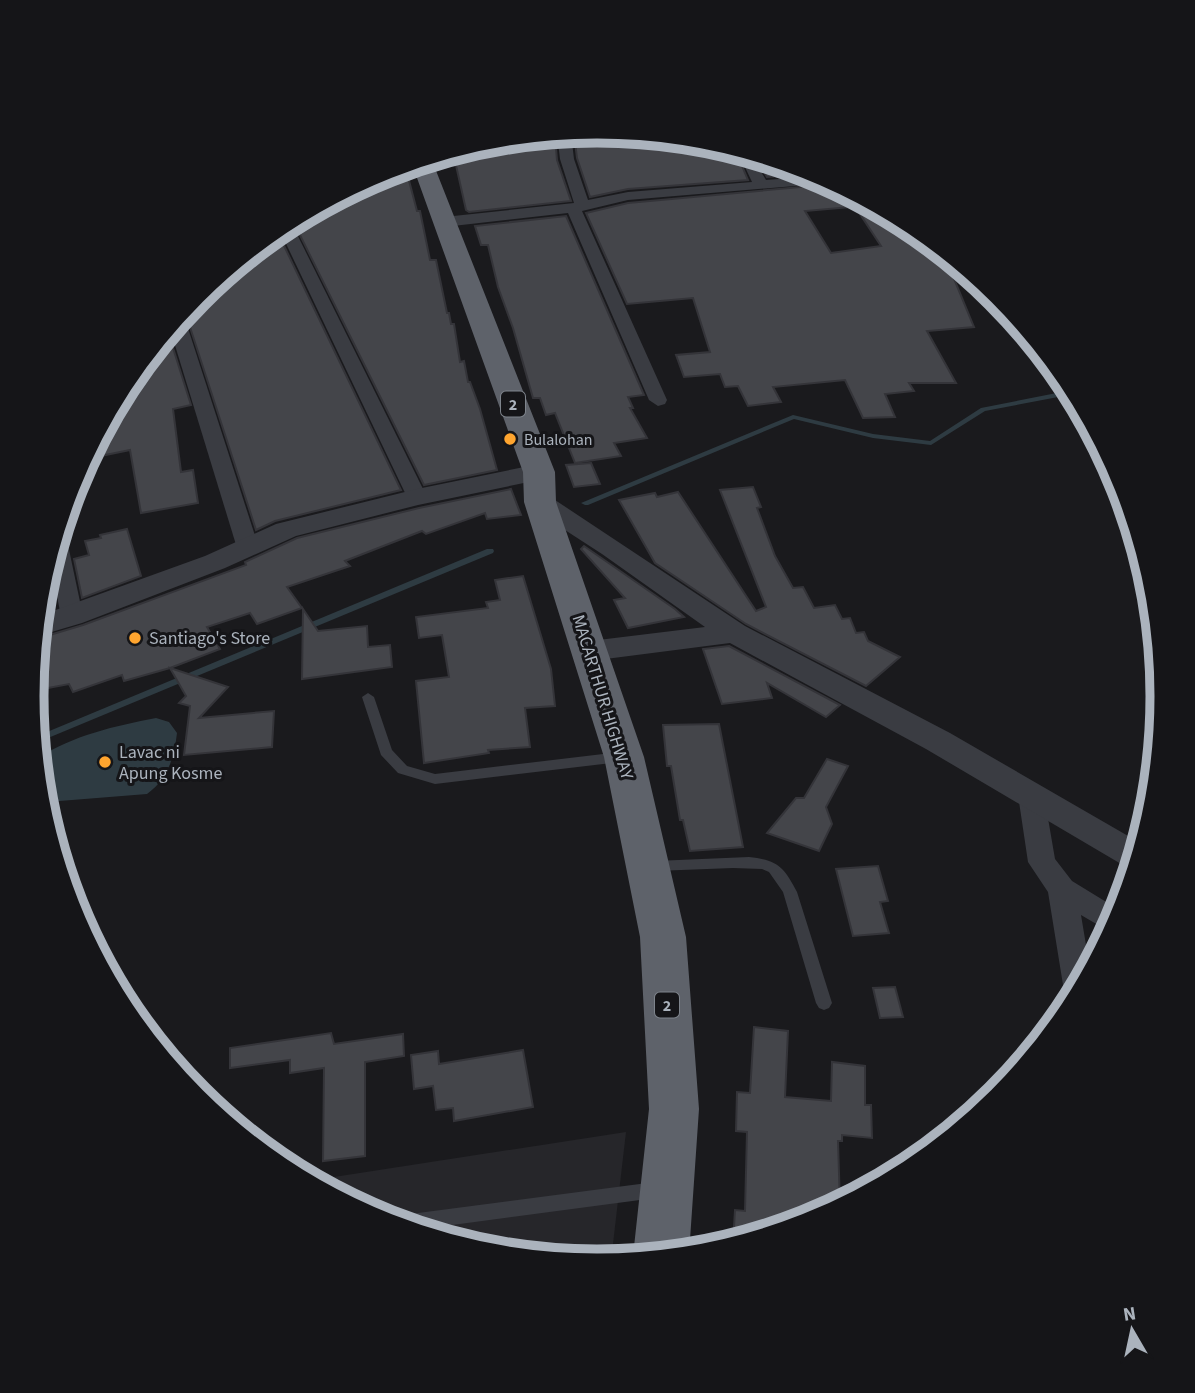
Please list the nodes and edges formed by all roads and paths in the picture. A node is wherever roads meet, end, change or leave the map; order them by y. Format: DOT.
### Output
graph roads {
  1 [pos="565,144"];
  2 [pos="750,165"];
  3 [pos="425,170"];
  4 [pos="801,182"];
  5 [pos="761,185"];
  6 [pos="578,207"];
  7 [pos="444,222"];
  8 [pos="290,236"];
  9 [pos="180,332"];
  10 [pos="658,400"];
  11 [pos="540,487"];
  12 [pos="416,497"];
  13 [pos="248,548"];
  14 [pos="61,562"];
  15 [pos="72,616"];
  16 [pos="48,623"];
  17 [pos="734,633"];
  18 [pos="590,651"];
  19 [pos="369,696"];
  20 [pos="624,757"];
  21 [pos="1031,795"];
  22 [pos="1128,853"];
  23 [pos="648,867"];
  24 [pos="1062,889"];
  25 [pos="1106,916"];
  26 [pos="1076,974"];
  27 [pos="824,1003"];
  28 [pos="667,1189"];
  29 [pos="427,1223"];
  30 [pos="662,1247"];
  1 -- 6 [label="street"];
  2 -- 5 [label="street"];
  3 -- 7 [label="highway, MACARTHUR HIGHWAY / 2"];
  4 -- 5 [label="street"];
  5 -- 6 [label="street"];
  6 -- 7 [label="street"];
  6 -- 10 [label="street"];
  7 -- 11 [label="highway, MACARTHUR HIGHWAY / 2"];
  8 -- 12 [label="street"];
  9 -- 13 [label="street"];
  11 -- 12 [label="street"];
  11 -- 17 [label="street"];
  11 -- 18 [label="highway, MACARTHUR HIGHWAY / 2"];
  12 -- 13 [label="street"];
  13 -- 15 [label="street"];
  14 -- 15 [label="street"];
  15 -- 16 [label="street"];
  17 -- 18 [label="street"];
  17 -- 21 [label="street"];
  18 -- 20 [label="highway, MACARTHUR HIGHWAY / 2"];
  19 -- 20 [label="lane"];
  20 -- 23 [label="highway, MACARTHUR HIGHWAY / 2"];
  21 -- 22 [label="street"];
  21 -- 24 [label="street"];
  23 -- 27 [label="lane"];
  23 -- 28 [label="highway, MACARTHUR HIGHWAY / 2"];
  24 -- 25 [label="street"];
  24 -- 26 [label="street"];
  28 -- 29 [label="lane"];
  28 -- 30 [label="highway, MACARTHUR HIGHWAY / 2"];
}
